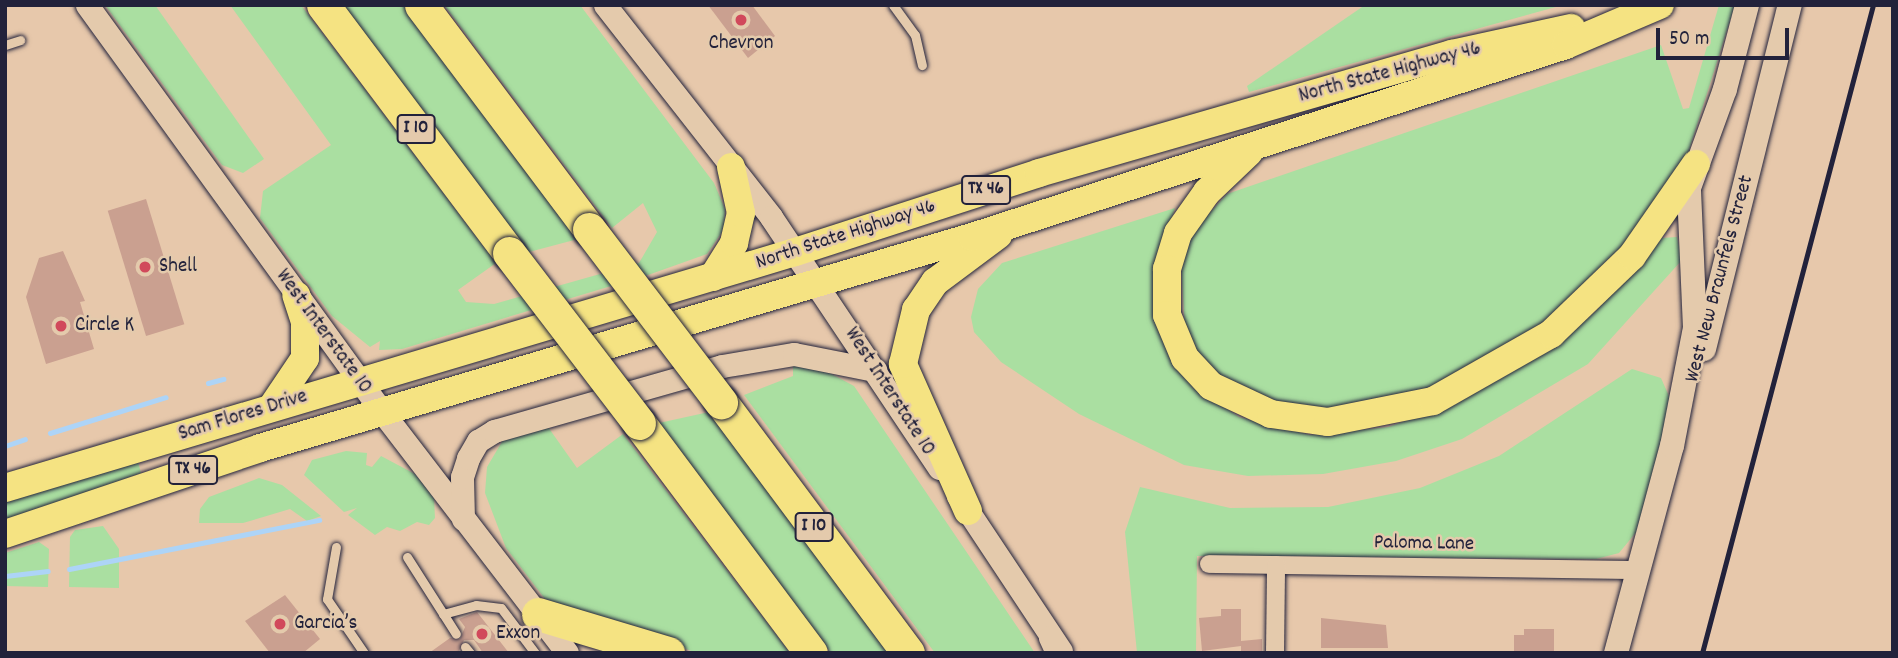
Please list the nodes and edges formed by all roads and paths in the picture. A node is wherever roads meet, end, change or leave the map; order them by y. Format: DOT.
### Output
graph roads {
  1 [pos="87,5"];
  2 [pos="323,5"];
  3 [pos="421,5"];
  4 [pos="605,5"];
  5 [pos="893,5"];
  6 [pos="1660,5"];
  7 [pos="1747,5"];
  8 [pos="1790,5"];
  9 [pos="1619,20"];
  10 [pos="20,40"];
  11 [pos="5,45"];
  12 [pos="922,65"];
  13 [pos="1256,145"];
  14 [pos="1696,164"];
  15 [pos="731,167"];
  16 [pos="1014,223"];
  17 [pos="796,252"];
  18 [pos="713,276"];
  19 [pos="817,282"];
  20 [pos="296,295"];
  21 [pos="875,370"];
  22 [pos="360,382"];
  23 [pos="272,407"];
  24 [pos="383,413"];
  25 [pos="1672,446"];
  26 [pos="5,488"];
  27 [pos="968,511"];
  28 [pos="463,519"];
  29 [pos="5,534"];
  30 [pos="336,547"];
  31 [pos="407,557"];
  32 [pos="1209,564"];
  33 [pos="1276,565"];
  34 [pos="1639,570"];
  35 [pos="526,612"];
  36 [pos="443,614"];
  37 [pos="456,634"];
  38 [pos="1057,648"];
  39 [pos="359,651"];
  40 [pos="535,653"];
  41 [pos="567,653"];
  42 [pos="667,653"];
  43 [pos="811,653"];
  44 [pos="908,653"];
  45 [pos="1275,653"];
  46 [pos="1616,653"];
  1 -- 20 [label="street, West Interstate 10"];
  2 -- 43 [label="highway, I 10, bridge"];
  3 -- 44 [label="highway, I 10, bridge"];
  4 -- 15 [label="street, West Interstate 10"];
  5 -- 12 [label="lane"];
  6 -- 9 [label="main road, North State Highway 46 / TX 46"];
  7 -- 14 [label="main road, West New Braunfels Street"];
  8 -- 25 [label="main road, West New Braunfels Street"];
  9 -- 13 [label="main road, North State Highway 46 / TX 46"];
  9 -- 17 [label="main road, North State Highway 46 / TX 46"];
  10 -- 11 [label="lane"];
  13 -- 14 [label="main road"];
  13 -- 16 [label="main road, North State Highway 46 / TX 46"];
  14 -- 25 [label="main road, West New Braunfels Street"];
  15 -- 17 [label="street, West Interstate 10"];
  15 -- 18 [label="main road"];
  16 -- 19 [label="main road, North State Highway 46 / TX 46"];
  16 -- 27 [label="main road"];
  17 -- 18 [label="main road, North State Highway 46 / TX 46"];
  17 -- 19 [label="street, West Interstate 10"];
  18 -- 22 [label="main road, North State Highway 46 / TX 46"];
  19 -- 21 [label="street, West Interstate 10"];
  19 -- 24 [label="main road, North State Highway 46 / TX 46"];
  20 -- 22 [label="street, West Interstate 10"];
  20 -- 23 [label="main road"];
  21 -- 27 [label="street, West Interstate 10"];
  21 -- 28 [label="street"];
  22 -- 23 [label="main road, Sam Flores Drive / TX 46"];
  22 -- 24 [label="street, West Interstate 10"];
  23 -- 26 [label="main road, Sam Flores Drive / TX 46"];
  24 -- 28 [label="street, West Interstate 10"];
  24 -- 29 [label="main road, Sam Flores Drive / TX 46"];
  25 -- 34 [label="main road, West New Braunfels Street"];
  27 -- 38 [label="street, West Interstate 10"];
  28 -- 35 [label="street, West Interstate 10"];
  30 -- 39 [label="lane"];
  31 -- 36 [label="lane"];
  32 -- 33 [label="street, Paloma Lane"];
  33 -- 34 [label="street, Paloma Lane"];
  33 -- 45 [label="street"];
  34 -- 46 [label="main road, West New Braunfels Street"];
  35 -- 36 [label="lane"];
  35 -- 40 [label="lane"];
  35 -- 41 [label="street, West Interstate 10"];
  35 -- 42 [label="highway"];
  36 -- 37 [label="lane"];
}
